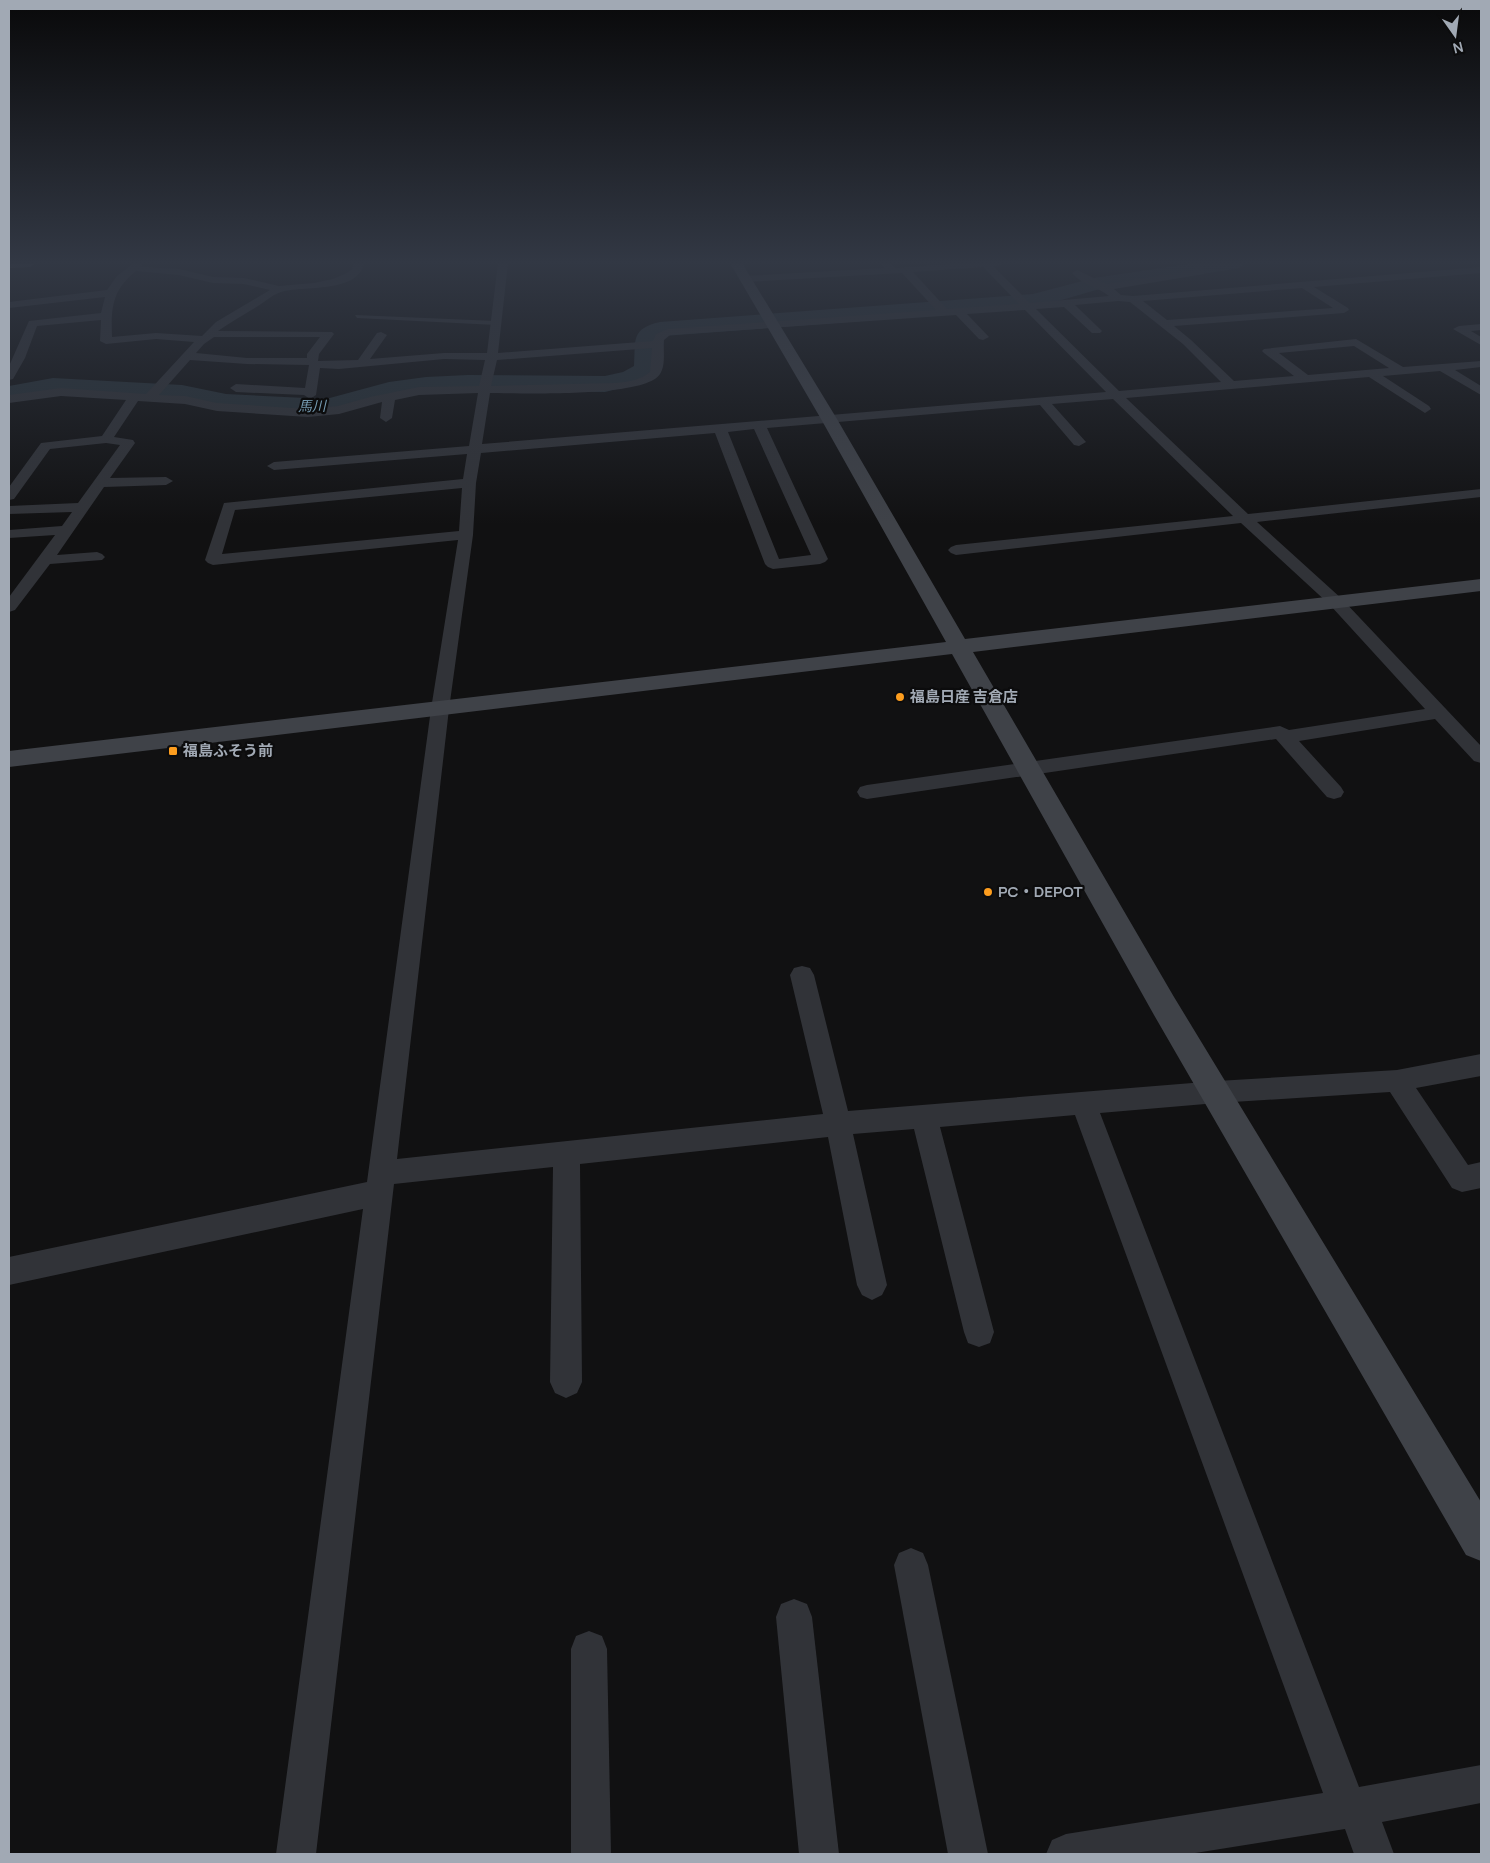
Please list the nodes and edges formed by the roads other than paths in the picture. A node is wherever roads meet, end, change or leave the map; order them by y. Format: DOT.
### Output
graph roads {
  1 [pos="194,350"];
  2 [pos="315,350"];
  3 [pos="370,350"];
  4 [pos="493,350"];
  5 [pos="578,350"];
  6 [pos="652,350"];
  7 [pos="788,350"];
  8 [pos="1071,350"];
  9 [pos="1195,350"];
  10 [pos="1278,350"];
  11 [pos="1368,350"];
  12 [pos="188,356"];
  13 [pos="492,357"];
  14 [pos="14,359"];
  15 [pos="391,360"];
  16 [pos="362,362"];
  17 [pos="314,363"];
  18 [pos="1481,364"];
  19 [pos="1442,367"];
  20 [pos="1400,371"];
  21 [pos="1371,373"];
  22 [pos="241,374"];
  23 [pos="390,374"];
  24 [pos="9,376"];
  25 [pos="1306,379"];
  26 [pos="485,384"];
  27 [pos="1231,385"];
  28 [pos="1481,391"];
  29 [pos="154,393"];
  30 [pos="1116,395"];
  31 [pos="11,396"];
  32 [pos="135,396"];
  33 [pos="389,397"];
  34 [pos="1043,401"];
  35 [pos="222,403"];
  36 [pos="1425,409"];
  37 [pos="386,418"];
  38 [pos="829,419"];
  39 [pos="760,425"];
  40 [pos="720,428"];
  41 [pos="106,439"];
  42 [pos="1079,442"];
  43 [pos="476,449"];
  44 [pos="274,466"];
  45 [pos="166,481"];
  46 [pos="99,483"];
  47 [pos="469,483"];
  48 [pos="1481,493"];
  49 [pos="9,496"];
  50 [pos="82,507"];
  51 [pos="9,510"];
  52 [pos="1244,518"];
  53 [pos="67,530"];
  54 [pos="9,534"];
  55 [pos="466,535"];
  56 [pos="956,550"];
  57 [pos="97,558"];
  58 [pos="45,560"];
  59 [pos="32,577"];
  60 [pos="9,579"];
  61 [pos="1481,585"];
  62 [pos="1336,602"];
  63 [pos="9,606"];
  64 [pos="958,646"];
  65 [pos="440,709"];
  66 [pos="1440,712"];
  67 [pos="1284,737"];
  68 [pos="1478,750"];
  69 [pos="9,759"];
  70 [pos="1028,768"];
  71 [pos="867,792"];
  72 [pos="1334,792"];
  73 [pos="802,975"];
  74 [pos="1481,1065"];
  75 [pos="1397,1081"];
  76 [pos="1217,1092"];
  77 [pos="1084,1104"];
  78 [pos="924,1117"];
  79 [pos="838,1124"];
  80 [pos="567,1153"];
  81 [pos="1481,1175"];
  82 [pos="381,1182"];
  83 [pos="9,1271"];
  84 [pos="872,1285"];
  85 [pos="980,1332"];
  86 [pos="566,1382"];
  87 [pos="1481,1540"];
  88 [pos="911,1565"];
  89 [pos="794,1617"];
  90 [pos="590,1648"];
  91 [pos="1481,1784"];
  92 [pos="1352,1808"];
  93 [pos="296,1854"];
  94 [pos="591,1854"];
  95 [pos="819,1854"];
  96 [pos="968,1854"];
  97 [pos="1066,1854"];
  98 [pos="1374,1854"];
  1 -- 12 [label="street"];
  2 -- 17 [label="street"];
  3 -- 16 [label="street"];
  4 -- 13 [label="street"];
  5 -- 13 [label="street"];
  6 -- 26 [label="street"];
  7 -- 38 [label="street"];
  8 -- 30 [label="street"];
  9 -- 27 [label="street"];
  10 -- 25 [label="street"];
  11 -- 20 [label="street"];
  12 -- 22 [label="street"];
  12 -- 29 [label="street"];
  13 -- 15 [label="street"];
  13 -- 26 [label="street"];
  14 -- 24 [label="street"];
  15 -- 16 [label="street"];
  15 -- 23 [label="street"];
  16 -- 17 [label="street"];
  17 -- 22 [label="street"];
  17 -- 22 [label="street"];
  18 -- 19 [label="street"];
  19 -- 20 [label="street"];
  19 -- 28 [label="street"];
  20 -- 21 [label="street"];
  21 -- 25 [label="street"];
  21 -- 36 [label="street"];
  22 -- 35 [label="street"];
  25 -- 27 [label="street"];
  26 -- 33 [label="street"];
  26 -- 43 [label="street"];
  27 -- 30 [label="street"];
  29 -- 32 [label="street"];
  29 -- 35 [label="street"];
  30 -- 34 [label="street"];
  30 -- 52 [label="street"];
  31 -- 32 [label="street"];
  32 -- 41 [label="street"];
  33 -- 35 [label="street"];
  33 -- 37 [label="street"];
  34 -- 38 [label="street"];
  34 -- 42 [label="street"];
  38 -- 39 [label="street"];
  38 -- 64 [label="street"];
  39 -- 40 [label="street"];
  39 -- 40 [label="street"];
  40 -- 43 [label="street"];
  41 -- 46 [label="street"];
  41 -- 49 [label="street"];
  43 -- 44 [label="street"];
  43 -- 47 [label="street"];
  45 -- 46 [label="street"];
  46 -- 50 [label="street"];
  47 -- 55 [label="street"];
  47 -- 55 [label="street"];
  48 -- 52 [label="street"];
  50 -- 51 [label="street"];
  50 -- 53 [label="street"];
  52 -- 56 [label="street"];
  52 -- 62 [label="street"];
  53 -- 54 [label="street"];
  53 -- 58 [label="street"];
  55 -- 65 [label="street"];
  57 -- 58 [label="street"];
  58 -- 59 [label="street"];
  59 -- 60 [label="street"];
  59 -- 63 [label="street"];
  61 -- 62 [label="street"];
  62 -- 64 [label="street"];
  62 -- 66 [label="street"];
  64 -- 65 [label="street"];
  64 -- 70 [label="street"];
  65 -- 69 [label="street"];
  65 -- 82 [label="street"];
  66 -- 67 [label="street"];
  66 -- 68 [label="street"];
  67 -- 70 [label="street"];
  67 -- 72 [label="street"];
  70 -- 71 [label="street"];
  70 -- 76 [label="street"];
  73 -- 79 [label="street"];
  74 -- 75 [label="street"];
  75 -- 76 [label="street"];
  75 -- 81 [label="street"];
  76 -- 77 [label="street"];
  76 -- 87 [label="street"];
  77 -- 78 [label="street"];
  77 -- 92 [label="street"];
  78 -- 79 [label="street"];
  78 -- 85 [label="street"];
  79 -- 80 [label="street"];
  79 -- 84 [label="street"];
  80 -- 82 [label="street"];
  80 -- 86 [label="street"];
  82 -- 83 [label="street"];
  82 -- 93 [label="street"];
  88 -- 96 [label="street"];
  89 -- 95 [label="street"];
  90 -- 94 [label="street"];
  91 -- 92 [label="street"];
  92 -- 97 [label="street"];
  92 -- 98 [label="street"];
}
